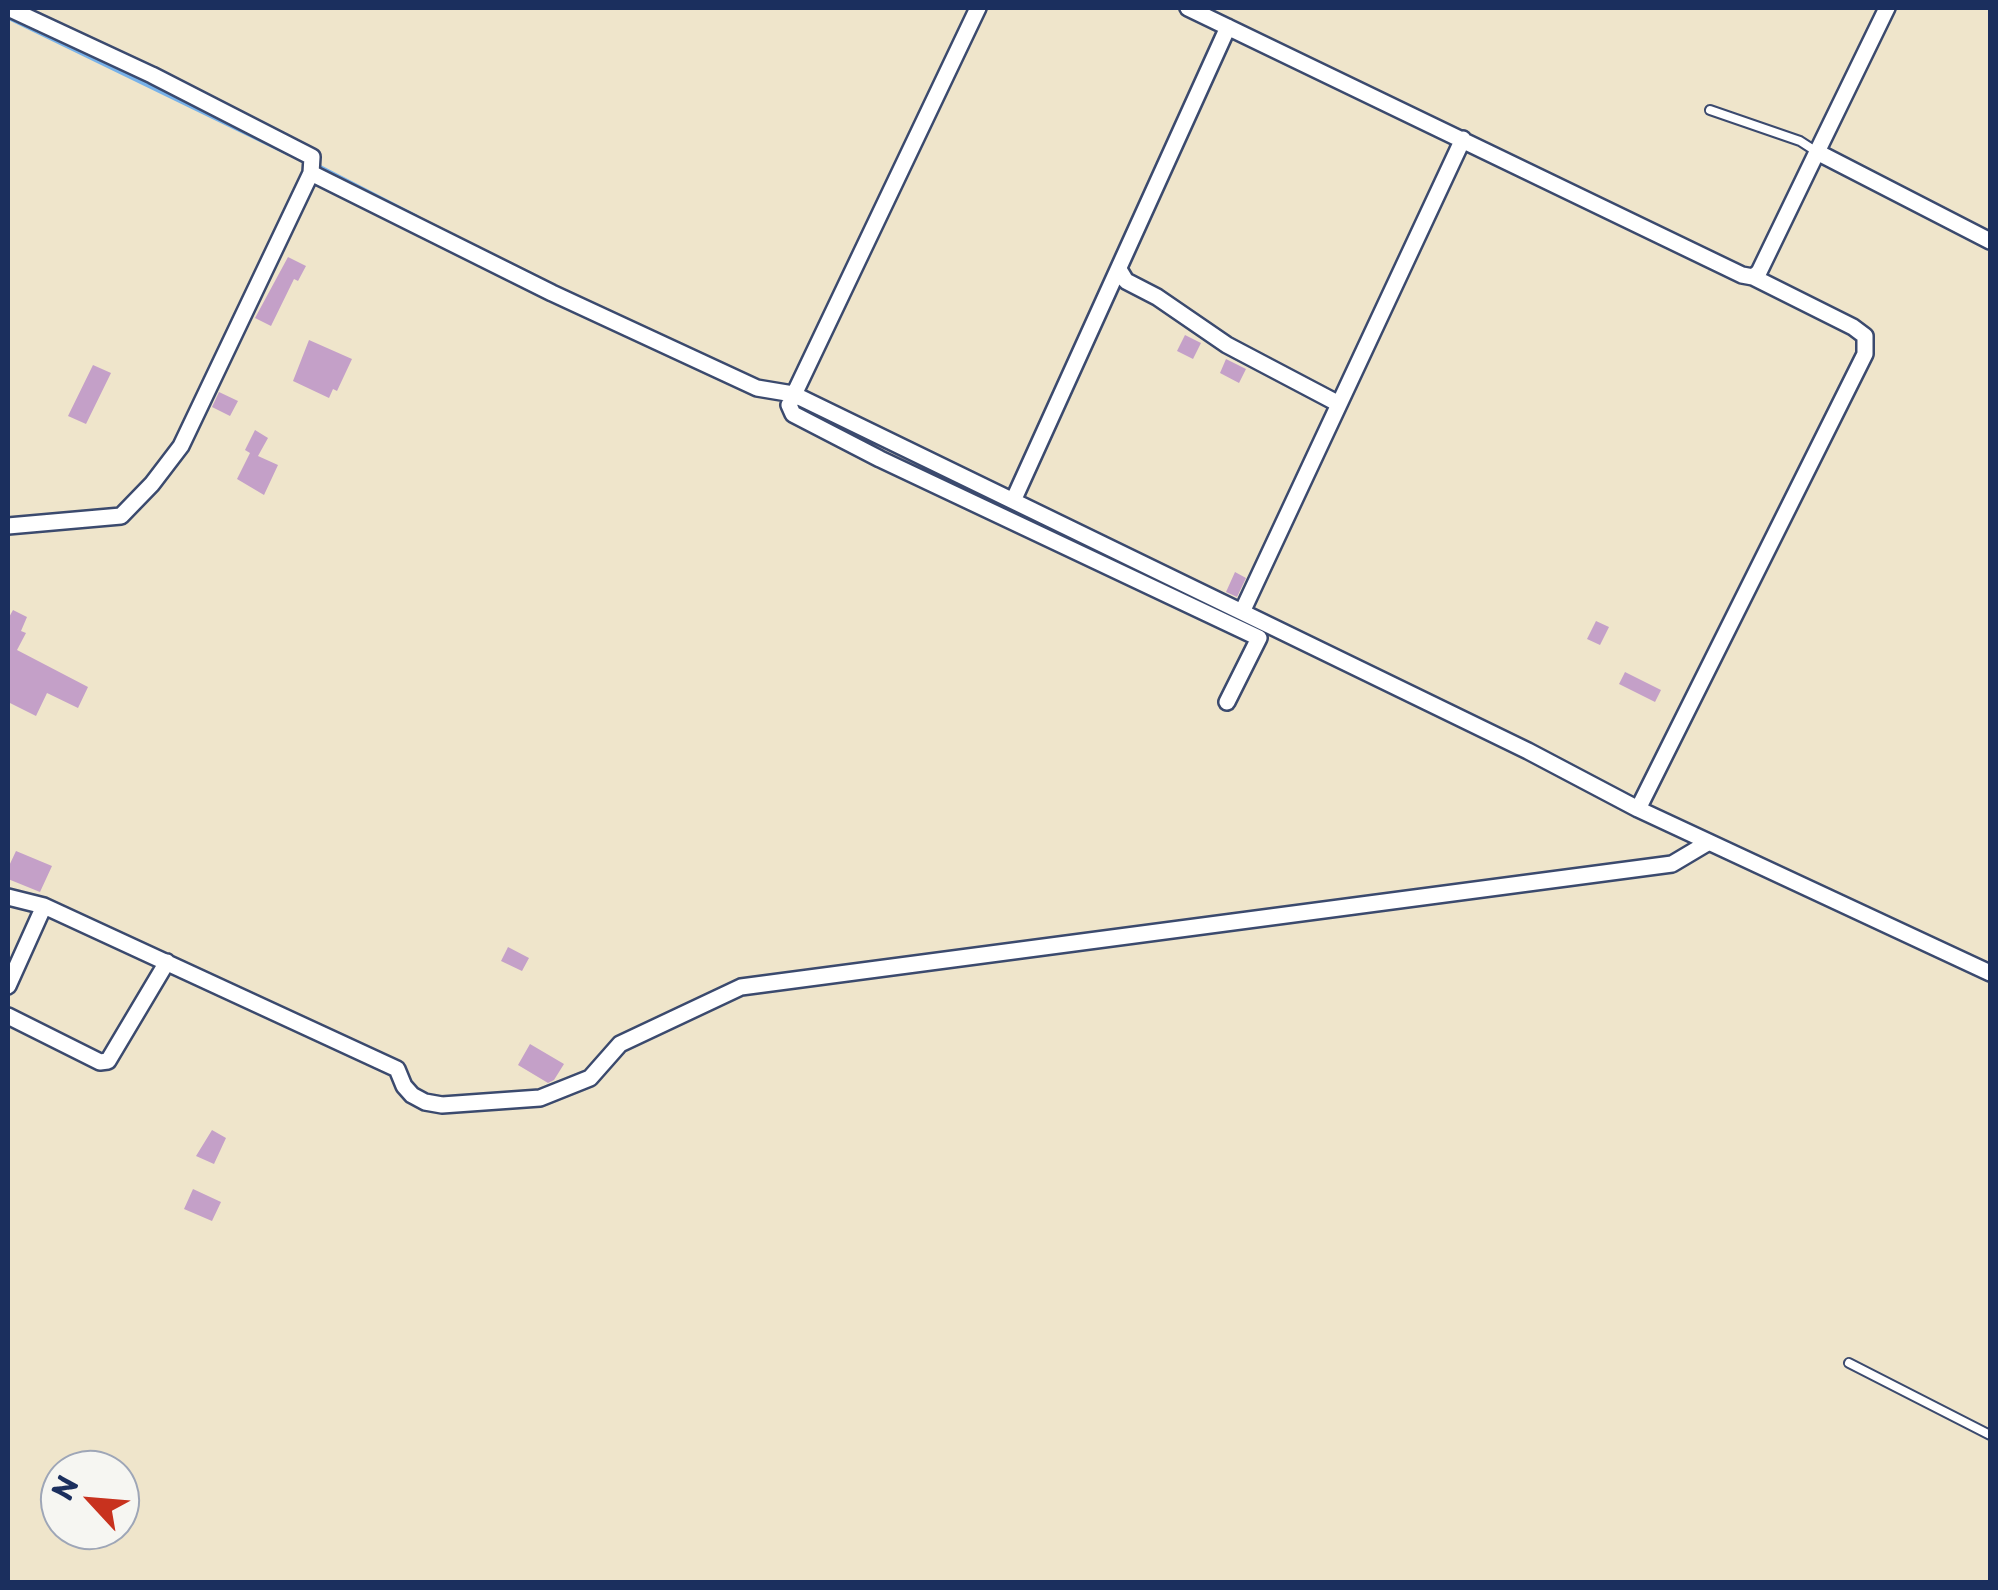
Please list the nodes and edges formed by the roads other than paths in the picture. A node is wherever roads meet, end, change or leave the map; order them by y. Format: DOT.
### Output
graph roads {
  1 [pos="8,8"];
  2 [pos="978,8"];
  3 [pos="1188,8"];
  4 [pos="1887,8"];
  5 [pos="1228,27"];
  6 [pos="1710,110"];
  7 [pos="1463,139"];
  8 [pos="1817,152"];
  9 [pos="312,165"];
  10 [pos="1990,241"];
  11 [pos="1120,270"];
  12 [pos="1753,277"];
  13 [pos="792,394"];
  14 [pos="1339,404"];
  15 [pos="1013,501"];
  16 [pos="8,526"];
  17 [pos="1242,612"];
  18 [pos="1227,702"];
  19 [pos="1638,809"];
  20 [pos="1709,842"];
  21 [pos="8,897"];
  22 [pos="44,906"];
  23 [pos="167,962"];
  24 [pos="1990,974"];
  25 [pos="8,986"];
  26 [pos="8,1016"];
  27 [pos="1849,1363"];
  28 [pos="1990,1436"];
  1 -- 9 [label="street"];
  2 -- 13 [label="street"];
  3 -- 5 [label="street"];
  4 -- 8 [label="street"];
  5 -- 7 [label="street"];
  5 -- 11 [label="street"];
  6 -- 8 [label="lane"];
  7 -- 12 [label="street"];
  7 -- 14 [label="street"];
  8 -- 10 [label="street"];
  8 -- 12 [label="street"];
  9 -- 13 [label="street"];
  9 -- 16 [label="street"];
  11 -- 14 [label="street"];
  11 -- 15 [label="street"];
  12 -- 19 [label="street"];
  13 -- 15 [label="street"];
  13 -- 18 [label="street"];
  14 -- 17 [label="street"];
  15 -- 17 [label="street"];
  17 -- 19 [label="street"];
  19 -- 20 [label="street"];
  20 -- 23 [label="street"];
  20 -- 24 [label="street"];
  21 -- 22 [label="street"];
  22 -- 23 [label="street"];
  22 -- 25 [label="street"];
  23 -- 26 [label="street"];
  27 -- 28 [label="lane"];
}
